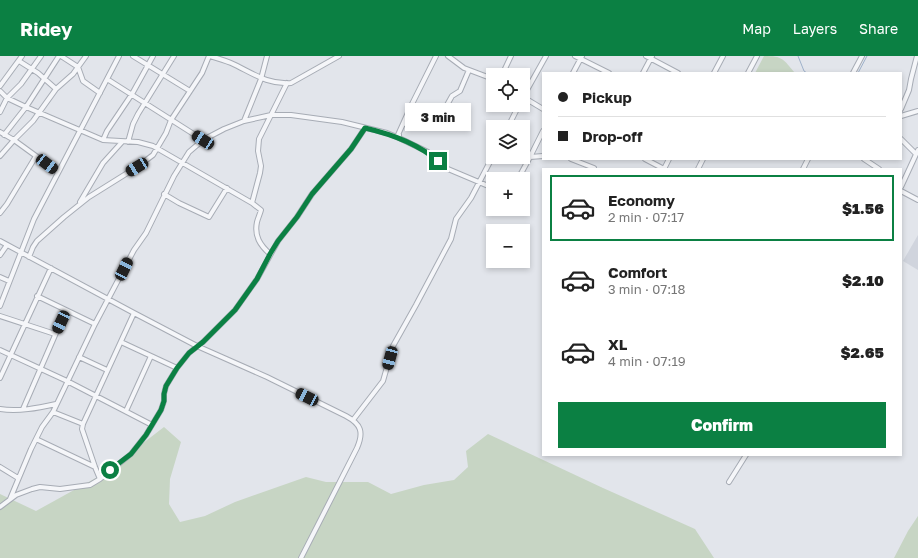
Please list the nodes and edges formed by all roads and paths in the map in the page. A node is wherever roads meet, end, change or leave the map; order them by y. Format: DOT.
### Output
graph roads {
  1 [pos="22,56"];
  2 [pos="41,56"];
  3 [pos="60,56"];
  4 [pos="86,56"];
  5 [pos="118,56"];
  6 [pos="133,56"];
  7 [pos="153,56"];
  8 [pos="174,56"];
  9 [pos="209,56"];
  10 [pos="267,56"];
  11 [pos="338,56"];
  12 [pos="436,56"];
  13 [pos="448,56"];
  14 [pos="511,56"];
  15 [pos="546,56"];
  16 [pos="575,56"];
  17 [pos="646,56"];
  18 [pos="723,56"];
  19 [pos="757,56"];
  20 [pos="862,56"];
  21 [pos="917,56"];
  22 [pos="581,57"];
  23 [pos="651,57"];
  24 [pos="19,61"];
  25 [pos="148,65"];
  26 [pos="78,67"];
  27 [pos="505,68"];
  28 [pos="33,69"];
  29 [pos="469,70"];
  30 [pos="537,71"];
  31 [pos="574,72"];
  32 [pos="607,72"];
  33 [pos="644,72"];
  34 [pos="676,72"];
  35 [pos="715,72"];
  36 [pos="749,72"];
  37 [pos="854,72"];
  38 [pos="163,74"];
  39 [pos="542,74"];
  40 [pos="486,76"];
  41 [pos="45,78"];
  42 [pos="107,79"];
  43 [pos="261,79"];
  44 [pos="287,83"];
  45 [pos="530,84"];
  46 [pos="0,86"];
  47 [pos="56,89"];
  48 [pos="0,91"];
  49 [pos="190,91"];
  50 [pos="100,93"];
  51 [pos="132,94"];
  52 [pos="7,98"];
  53 [pos="530,101"];
  54 [pos="145,102"];
  55 [pos="26,107"];
  56 [pos="902,107"];
  57 [pos="542,108"];
  58 [pos="918,111"];
  59 [pos="0,112"];
  60 [pos="40,113"];
  61 [pos="271,115"];
  62 [pos="902,116"];
  63 [pos="172,120"];
  64 [pos="244,121"];
  65 [pos="365,128"];
  66 [pos="80,132"];
  67 [pos="2,133"];
  68 [pos="542,133"];
  69 [pos="398,137"];
  70 [pos="14,140"];
  71 [pos="103,140"];
  72 [pos="203,140"];
  73 [pos="902,140"];
  74 [pos="122,142"];
  75 [pos="128,142"];
  76 [pos="156,149"];
  77 [pos="917,152"];
  78 [pos="0,156"];
  79 [pos="36,156"];
  80 [pos="542,156"];
  81 [pos="530,157"];
  82 [pos="574,160"];
  83 [pos="647,160"];
  84 [pos="866,160"];
  85 [pos="182,162"];
  86 [pos="489,164"];
  87 [pos="594,168"];
  88 [pos="662,168"];
  89 [pos="878,168"];
  90 [pos="58,172"];
  91 [pos="480,182"];
  92 [pos="486,185"];
  93 [pos="902,185"];
  94 [pos="226,188"];
  95 [pos="902,192"];
  96 [pos="164,194"];
  97 [pos="918,200"];
  98 [pos="252,203"];
  99 [pos="77,206"];
  100 [pos="0,213"];
  101 [pos="0,241"];
  102 [pos="8,245"];
  103 [pos="21,252"];
  104 [pos="270,254"];
  105 [pos="0,256"];
  106 [pos="29,256"];
  107 [pos="51,268"];
  108 [pos="0,277"];
  109 [pos="10,281"];
  110 [pos="37,296"];
  111 [pos="108,299"];
  112 [pos="0,306"];
  113 [pos="66,310"];
  114 [pos="134,313"];
  115 [pos="0,316"];
  116 [pos="24,324"];
  117 [pos="94,324"];
  118 [pos="55,334"];
  119 [pos="121,342"];
  120 [pos="197,346"];
  121 [pos="0,350"];
  122 [pos="10,355"];
  123 [pos="151,356"];
  124 [pos="79,357"];
  125 [pos="41,368"];
  126 [pos="177,368"];
  127 [pos="107,370"];
  128 [pos="0,378"];
  129 [pos="67,381"];
  130 [pos="95,396"];
  131 [pos="56,404"];
  132 [pos="0,409"];
  133 [pos="23,409"];
  134 [pos="126,411"];
  135 [pos="53,412"];
  136 [pos="353,420"];
  137 [pos="83,424"];
  138 [pos="152,425"];
  139 [pos="36,439"];
  140 [pos="745,456"];
  141 [pos="0,467"];
  142 [pos="95,467"];
  143 [pos="18,478"];
  144 [pos="100,479"];
  145 [pos="729,482"];
  146 [pos="10,499"];
  147 [pos="0,507"];
  148 [pos="301,558"];
  1 -- 24 [label="street"];
  2 -- 28 [label="street"];
  3 -- 26 [label="street"];
  3 -- 41 [label="street"];
  4 -- 26 [label="street"];
  5 -- 42 [label="street"];
  6 -- 25 [label="street"];
  7 -- 25 [label="street"];
  8 -- 38 [label="street"];
  9 -- 43 [label="street"];
  9 -- 49 [label="street"];
  10 -- 43 [label="street"];
  11 -- 44 [label="street"];
  12 -- 69 [label="street"];
  13 -- 29 [label="street"];
  14 -- 27 [label="street"];
  15 -- 30 [label="street"];
  16 -- 22 [label="street"];
  17 -- 23 [label="street"];
  18 -- 35 [label="street"];
  19 -- 36 [label="street"];
  20 -- 37 [label="street"];
  21 -- 56 [label="street"];
  22 -- 31 [label="street"];
  22 -- 32 [label="street"];
  23 -- 33 [label="street"];
  23 -- 34 [label="street"];
  24 -- 28 [label="street"];
  24 -- 46 [label="street"];
  25 -- 38 [label="street"];
  25 -- 51 [label="street"];
  26 -- 47 [label="street"];
  26 -- 50 [label="street"];
  28 -- 41 [label="street"];
  28 -- 52 [label="street"];
  29 -- 40 [label="street"];
  29 -- 69 [label="street"];
  30 -- 39 [label="street"];
  30 -- 45 [label="street"];
  38 -- 49 [label="street"];
  38 -- 54 [label="street"];
  41 -- 47 [label="street"];
  41 -- 55 [label="street"];
  42 -- 50 [label="street"];
  42 -- 51 [label="street"];
  43 -- 44 [label="street"];
  43 -- 64 [label="street"];
  44 -- 61 [label="street"];
  47 -- 60 [label="street"];
  48 -- 52 [label="street"];
  49 -- 63 [label="street"];
  50 -- 66 [label="street"];
  51 -- 54 [label="street"];
  51 -- 71 [label="street"];
  52 -- 55 [label="street"];
  52 -- 59 [label="street"];
  53 -- 57 [label="street"];
  54 -- 63 [label="street"];
  54 -- 75 [label="street"];
  55 -- 60 [label="street"];
  55 -- 67 [label="street"];
  58 -- 62 [label="street"];
  60 -- 66 [label="street"];
  60 -- 70 [label="street"];
  61 -- 64 [label="street"];
  61 -- 65 [label="street"];
  61 -- 98 [label="street"];
  63 -- 72 [label="street"];
  63 -- 76 [label="street"];
  64 -- 72 [label="street"];
  65 -- 69 [label="street"];
  65 -- 104 [label="street"];
  66 -- 71 [label="street"];
  66 -- 90 [label="street"];
  67 -- 70 [label="street"];
  68 -- 81 [label="street"];
  69 -- 91 [label="street"];
  70 -- 78 [label="street"];
  70 -- 79 [label="street"];
  71 -- 74 [label="street"];
  72 -- 85 [label="street"];
  73 -- 77 [label="street"];
  74 -- 75 [label="street"];
  74 -- 99 [label="street"];
  75 -- 76 [label="street"];
  76 -- 85 [label="street"];
  76 -- 99 [label="street"];
  77 -- 93 [label="street"];
  79 -- 90 [label="street"];
  79 -- 100 [label="street"];
  80 -- 81 [label="street"];
  82 -- 87 [label="street"];
  83 -- 88 [label="street"];
  84 -- 89 [label="street"];
  85 -- 94 [label="street"];
  85 -- 96 [label="street"];
  86 -- 91 [label="street"];
  90 -- 103 [label="street"];
  91 -- 92 [label="street"];
  91 -- 136 [label="street"];
  94 -- 96 [label="street"];
  94 -- 98 [label="street"];
  95 -- 97 [label="street"];
  96 -- 111 [label="street"];
  98 -- 104 [label="street"];
  99 -- 106 [label="street"];
  101 -- 102 [label="street"];
  102 -- 103 [label="street"];
  102 -- 105 [label="street"];
  103 -- 106 [label="street"];
  103 -- 109 [label="street"];
  104 -- 120 [label="street"];
  106 -- 107 [label="street"];
  107 -- 110 [label="street"];
  107 -- 111 [label="street"];
  108 -- 109 [label="street"];
  109 -- 112 [label="street"];
  110 -- 113 [label="street"];
  110 -- 116 [label="street"];
  111 -- 114 [label="street"];
  111 -- 117 [label="street"];
  113 -- 117 [label="street"];
  113 -- 118 [label="street"];
  114 -- 119 [label="street"];
  114 -- 120 [label="street"];
  115 -- 116 [label="street"];
  116 -- 118 [label="street"];
  116 -- 122 [label="street"];
  117 -- 124 [label="street"];
  118 -- 125 [label="street"];
  119 -- 123 [label="street"];
  119 -- 127 [label="street"];
  120 -- 126 [label="street"];
  120 -- 136 [label="street"];
  121 -- 122 [label="street"];
  122 -- 125 [label="street"];
  122 -- 128 [label="street"];
  123 -- 126 [label="street"];
  123 -- 134 [label="street"];
  124 -- 127 [label="street"];
  124 -- 129 [label="street"];
  125 -- 129 [label="street"];
  125 -- 133 [label="street"];
  126 -- 138 [label="street"];
  127 -- 130 [label="street"];
  129 -- 130 [label="street"];
  129 -- 131 [label="street"];
  130 -- 134 [label="street"];
  130 -- 137 [label="street"];
  131 -- 133 [label="street"];
  131 -- 135 [label="street"];
  132 -- 133 [label="street"];
  134 -- 138 [label="street"];
  135 -- 137 [label="street"];
  135 -- 139 [label="street"];
  136 -- 148 [label="street"];
  137 -- 142 [label="street"];
  138 -- 144 [label="street"];
  139 -- 142 [label="street"];
  139 -- 143 [label="street"];
  140 -- 145 [label="street"];
  141 -- 143 [label="street"];
  142 -- 144 [label="street"];
  143 -- 146 [label="street"];
  144 -- 146 [label="street"];
  146 -- 147 [label="street"];
}
